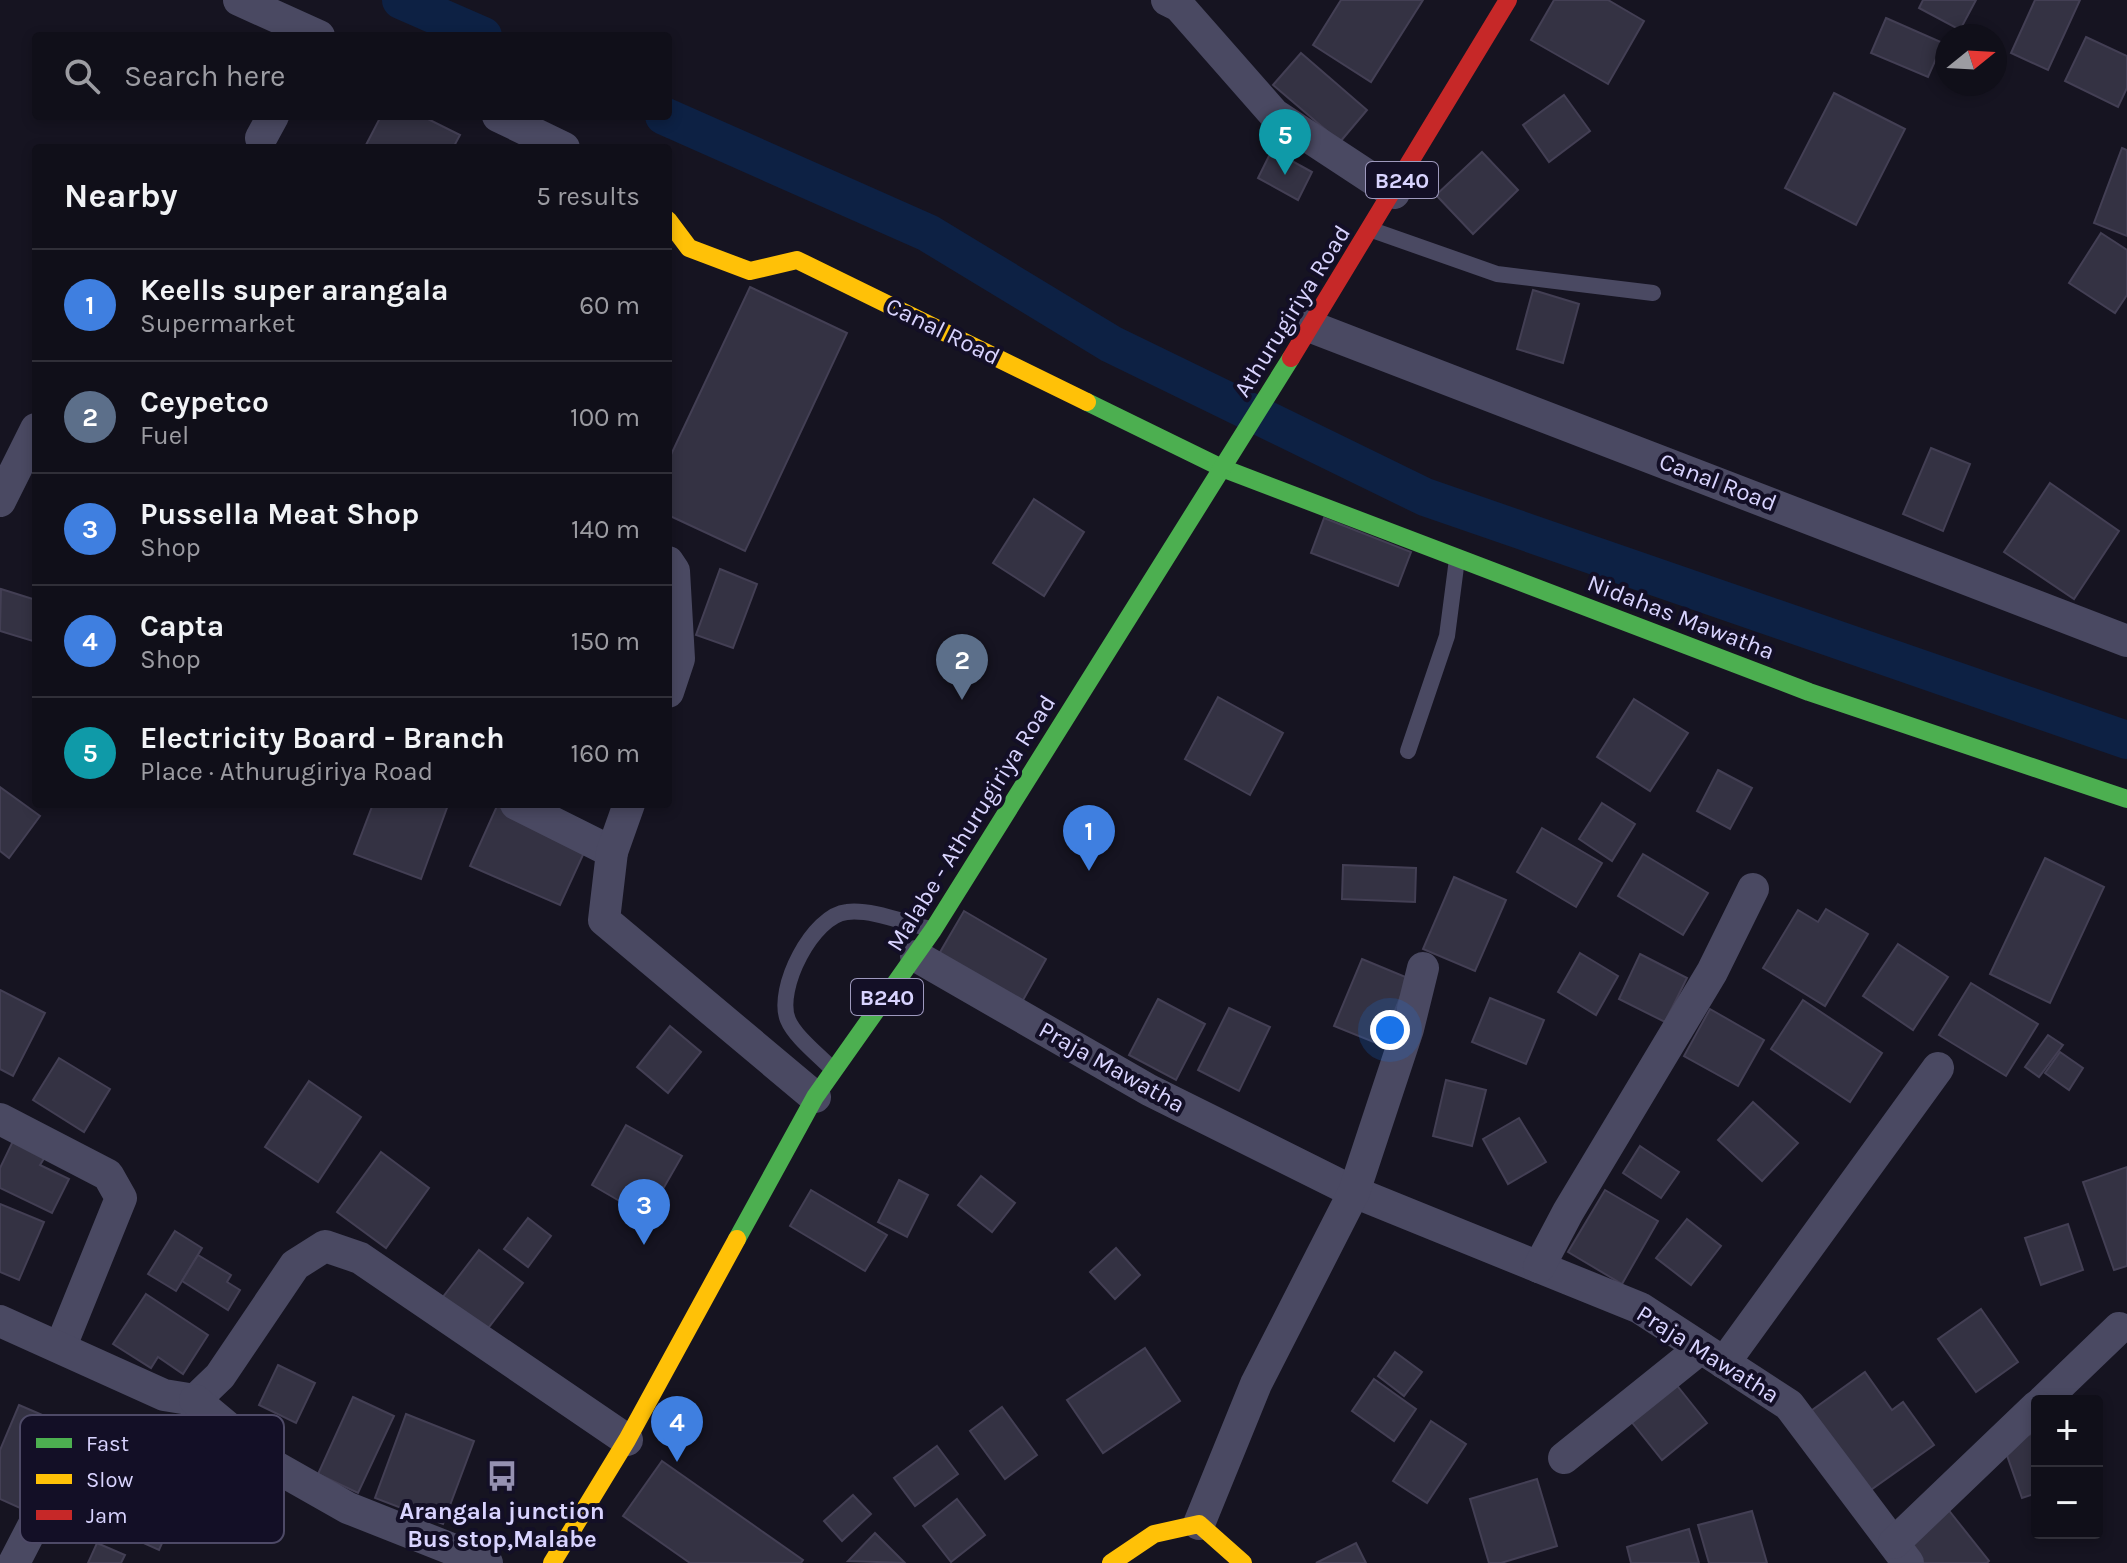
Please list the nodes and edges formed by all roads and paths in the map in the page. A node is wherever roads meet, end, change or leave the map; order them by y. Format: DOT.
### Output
graph roads {
  1 [pos="239,0"];
  2 [pos="1167,0"];
  3 [pos="1508,0"];
  4 [pos="310,32"];
  5 [pos="506,120"];
  6 [pos="556,144"];
  7 [pos="1394,193"];
  8 [pos="672,225"];
  9 [pos="1371,230"];
  10 [pos="1653,293"];
  11 [pos="1309,326"];
  12 [pos="32,437"];
  13 [pos="1240,441"];
  14 [pos="1222,468"];
  15 [pos="0,501"];
  16 [pos="1457,558"];
  17 [pos="672,568"];
  18 [pos="2123,631"];
  19 [pos="672,680"];
  20 [pos="1408,751"];
  21 [pos="2127,799"];
  22 [pos="524,808"];
  23 [pos="628,808"];
  24 [pos="612,852"];
  25 [pos="1753,889"];
  26 [pos="924,943"];
  27 [pos="1423,968"];
  28 [pos="1938,1068"];
  29 [pos="834,1071"];
  30 [pos="815,1097"];
  31 [pos="0,1119"];
  32 [pos="1354,1192"];
  33 [pos="1539,1267"];
  34 [pos="0,1321"];
  35 [pos="2119,1328"];
  36 [pos="61,1346"];
  37 [pos="1712,1355"];
  38 [pos="2049,1395"];
  39 [pos="195,1400"];
  40 [pos="2031,1412"];
  41 [pos="213,1415"];
  42 [pos="627,1440"];
  43 [pos="1564,1458"];
  44 [pos="284,1472"];
  45 [pos="1199,1524"];
  46 [pos="24,1543"];
  47 [pos="1901,1553"];
  48 [pos="14,1563"];
  49 [pos="487,1563"];
  50 [pos="552,1563"];
  51 [pos="1111,1563"];
  52 [pos="1243,1563"];
  1 -- 4 [label="street"];
  2 -- 7 [label="street"];
  3 -- 7 [label="main road, Athurugiriya Road / B240"];
  5 -- 6 [label="street"];
  7 -- 9 [label="main road, Athurugiriya Road / B240"];
  8 -- 14 [label="main road, Canal Road"];
  9 -- 10 [label="lane"];
  9 -- 11 [label="main road, Athurugiriya Road / B240"];
  11 -- 13 [label="main road, Athurugiriya Road / B240"];
  11 -- 18 [label="street, Canal Road"];
  12 -- 15 [label="street"];
  13 -- 14 [label="main road, Malabe - Athurugiriya Road / B240"];
  14 -- 16 [label="main road, Nidahas Mawatha"];
  14 -- 26 [label="main road, Malabe - Athurugiriya Road / B240"];
  16 -- 20 [label="lane"];
  16 -- 21 [label="main road, Nidahas Mawatha"];
  17 -- 19 [label="street"];
  22 -- 24 [label="street"];
  23 -- 24 [label="street"];
  24 -- 30 [label="street"];
  25 -- 33 [label="street"];
  26 -- 29 [label="main road, Malabe - Athurugiriya Road / B240"];
  26 -- 29 [label="lane"];
  26 -- 32 [label="street, Praja Mawatha"];
  27 -- 32 [label="street"];
  28 -- 37 [label="street"];
  29 -- 30 [label="main road, Malabe - Athurugiriya Road / B240"];
  30 -- 42 [label="main road, Malabe - Athurugiriya Road / B240"];
  31 -- 36 [label="street"];
  32 -- 33 [label="street, Praja Mawatha"];
  32 -- 45 [label="street"];
  33 -- 37 [label="street, Praja Mawatha"];
  34 -- 36 [label="street"];
  35 -- 38 [label="street"];
  36 -- 39 [label="street"];
  37 -- 43 [label="street"];
  37 -- 47 [label="street, Praja Mawatha"];
  39 -- 41 [label="street"];
  39 -- 42 [label="street"];
  40 -- 47 [label="street"];
  42 -- 50 [label="main road, Malabe - Athurugiriya Road / B240"];
  44 -- 49 [label="street"];
  45 -- 51 [label="main road"];
  45 -- 52 [label="main road"];
  46 -- 48 [label="street"];
}
